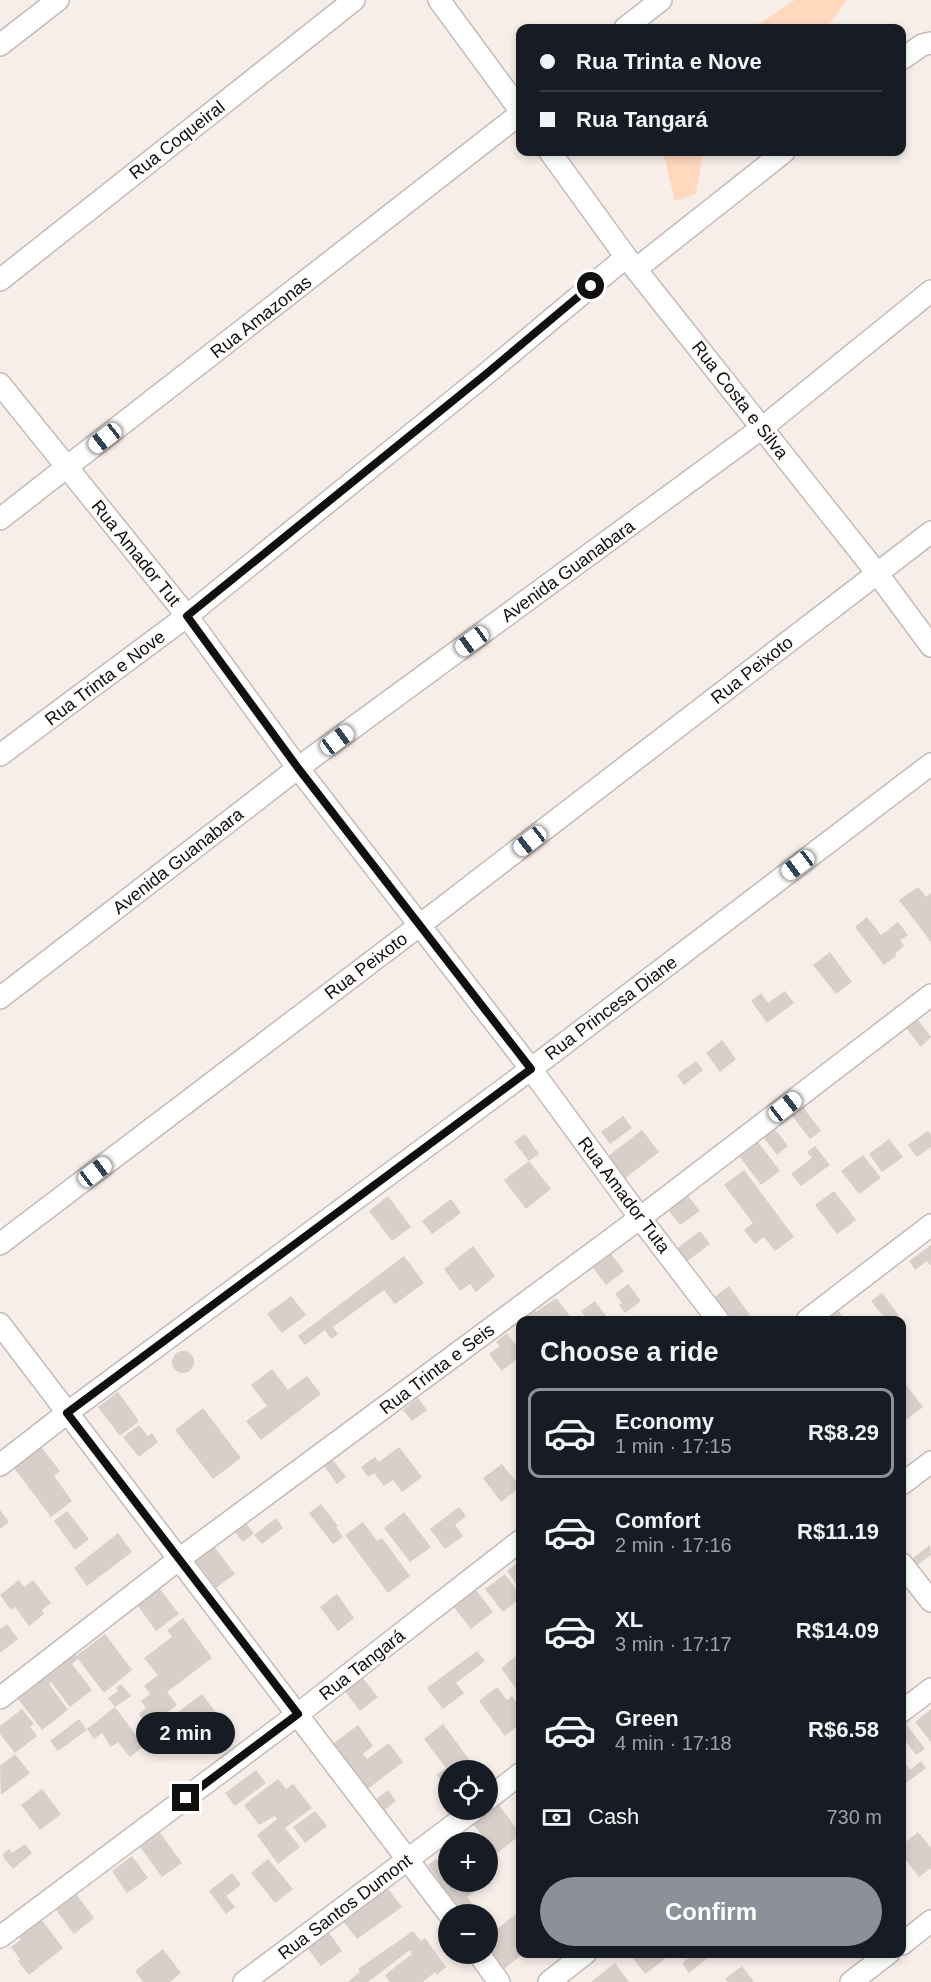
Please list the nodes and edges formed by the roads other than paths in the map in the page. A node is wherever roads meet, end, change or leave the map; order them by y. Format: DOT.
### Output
graph roads {
  1 [pos="58,0"];
  2 [pos="354,0"];
  3 [pos="439,0"];
  4 [pos="661,0"];
  5 [pos="630,24"];
  6 [pos="931,43"];
  7 [pos="0,45"];
  8 [pos="906,56"];
  9 [pos="516,106"];
  10 [pos="516,115"];
  11 [pos="553,156"];
  12 [pos="778,156"];
  13 [pos="631,263"];
  14 [pos="0,280"];
  15 [pos="931,291"];
  16 [pos="0,384"];
  17 [pos="762,428"];
  18 [pos="67,468"];
  19 [pos="0,519"];
  20 [pos="931,532"];
  21 [pos="877,573"];
  22 [pos="187,616"];
  23 [pos="931,646"];
  24 [pos="0,755"];
  25 [pos="931,764"];
  26 [pos="298,768"];
  27 [pos="420,925"];
  28 [pos="931,995"];
  29 [pos="0,998"];
  30 [pos="531,1069"];
  31 [pos="640,1218"];
  32 [pos="931,1225"];
  33 [pos="0,1244"];
  34 [pos="715,1316"];
  35 [pos="812,1316"];
  36 [pos="0,1324"];
  37 [pos="67,1413"];
  38 [pos="931,1462"];
  39 [pos="0,1465"];
  40 [pos="906,1481"];
  41 [pos="516,1544"];
  42 [pos="178,1560"];
  43 [pos="906,1569"];
  44 [pos="931,1601"];
  45 [pos="931,1689"];
  46 [pos="0,1698"];
  47 [pos="906,1708"];
  48 [pos="298,1714"];
  49 [pos="516,1777"];
  50 [pos="498,1791"];
  51 [pos="461,1820"];
  52 [pos="408,1860"];
  53 [pos="441,1904"];
  54 [pos="931,1921"];
  55 [pos="0,1937"];
  56 [pos="906,1941"];
  57 [pos="580,1958"];
  58 [pos="882,1958"];
  59 [pos="486,1964"];
  60 [pos="244,1982"];
  61 [pos="499,1982"];
  62 [pos="549,1982"];
  63 [pos="851,1982"];
  1 -- 7 [label="street"];
  2 -- 14 [label="street, Rua Coqueiral"];
  3 -- 9 [label="street"];
  4 -- 5 [label="street"];
  6 -- 8 [label="street"];
  10 -- 18 [label="street, Rua Amazonas"];
  11 -- 13 [label="street, Rua Costa e Silva"];
  12 -- 13 [label="street, Rua Trinta e Nove"];
  13 -- 17 [label="street, Rua Costa e Silva"];
  13 -- 22 [label="street, Rua Trinta e Nove"];
  15 -- 17 [label="street, Avenida Guanabara"];
  16 -- 18 [label="street, Rua Amador Tut"];
  17 -- 21 [label="street, Rua Costa e Silva"];
  17 -- 26 [label="street, Avenida Guanabara"];
  18 -- 19 [label="street, Rua Amazonas"];
  18 -- 22 [label="street, Rua Amador Tut"];
  20 -- 21 [label="street, Rua Peixoto"];
  21 -- 23 [label="street, Rua Costa e Silva"];
  21 -- 27 [label="street, Rua Peixoto"];
  22 -- 24 [label="street, Rua Trinta e Nove"];
  22 -- 26 [label="street, Rua Amador Tut"];
  25 -- 30 [label="street, Rua Princesa Diane"];
  26 -- 27 [label="street, Rua Amador Tut"];
  26 -- 29 [label="street, Avenida Guanabara"];
  27 -- 30 [label="street, Rua Amador Tut"];
  27 -- 33 [label="street, Rua Peixoto"];
  28 -- 31 [label="street, Rua Trinta e Seis"];
  30 -- 31 [label="street, Rua Amador Tuta"];
  30 -- 37 [label="street, Rua Princesa Diane"];
  31 -- 34 [label="street, Rua Amador Tuta"];
  31 -- 42 [label="street, Rua Trinta e Seis"];
  32 -- 35 [label="street"];
  36 -- 37 [label="street"];
  37 -- 39 [label="street, Rua Princesa Diane"];
  37 -- 42 [label="street"];
  38 -- 40 [label="street"];
  41 -- 48 [label="street, Rua Tangará"];
  42 -- 46 [label="street, Rua Trinta e Seis"];
  42 -- 48 [label="street"];
  43 -- 44 [label="street"];
  45 -- 47 [label="street"];
  48 -- 52 [label="street"];
  48 -- 55 [label="street, Rua Tangará"];
  49 -- 50 [label="street"];
  51 -- 52 [label="street, Rua Santos Dumont"];
  52 -- 53 [label="street"];
  52 -- 60 [label="street, Rua Santos Dumont"];
  54 -- 56 [label="street"];
  57 -- 62 [label="street"];
  58 -- 63 [label="street"];
  59 -- 61 [label="street"];
}
